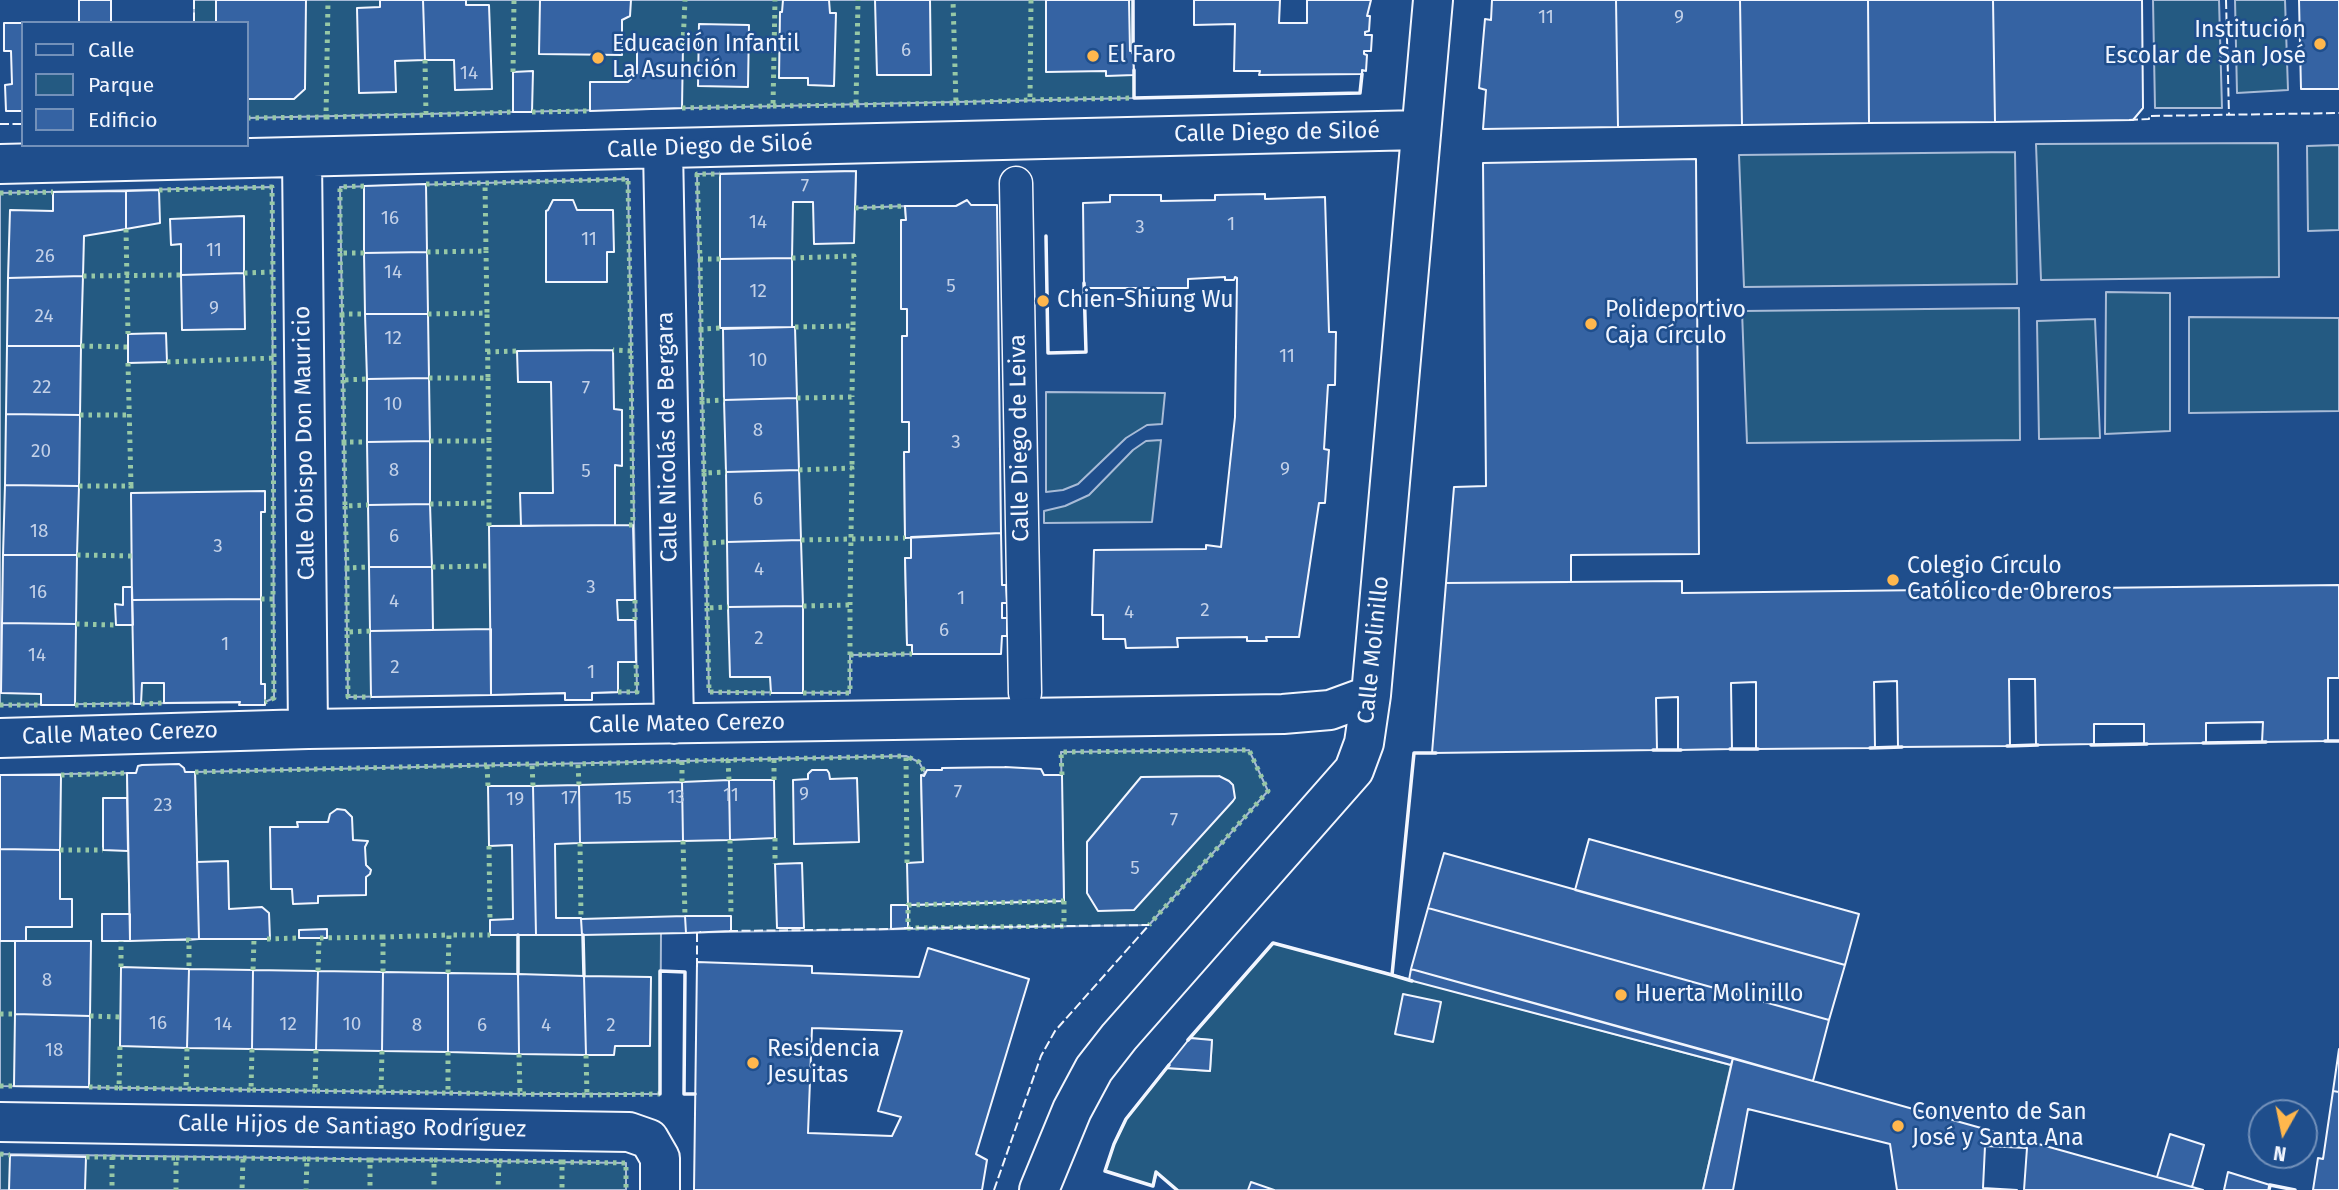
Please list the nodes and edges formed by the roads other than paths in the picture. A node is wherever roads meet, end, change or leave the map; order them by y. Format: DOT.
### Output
graph roads {
  1 [pos="1433,0"];
  2 [pos="1420,130"];
  3 [pos="663,149"];
  4 [pos="302,157"];
  5 [pos="0,164"];
  6 [pos="1016,183"];
  7 [pos="1025,693"];
  8 [pos="1371,695"];
  9 [pos="674,724"];
  10 [pos="308,729"];
  11 [pos="0,738"];
  12 [pos="0,1122"];
  13 [pos="1041,1189"];
  14 [pos="660,1190"];
  1 -- 2 [label="street, Calle Molinillo"];
  2 -- 3 [label="street, Calle Diego de Siloé"];
  2 -- 8 [label="street, Calle Molinillo"];
  3 -- 4 [label="street, Calle Diego de Siloé"];
  3 -- 9 [label="street, Calle Nicolás de Bergara"];
  4 -- 5 [label="street, Calle Diego de Siloé"];
  4 -- 10 [label="street, Calle Obispo Don Mauricio"];
  6 -- 7 [label="street, Calle Diego de Leiva"];
  8 -- 9 [label="street, Calle Mateo Cerezo"];
  8 -- 13 [label="street, Calle Molinillo"];
  9 -- 10 [label="street, Calle Mateo Cerezo"];
  10 -- 11 [label="street, Calle Mateo Cerezo"];
  12 -- 14 [label="street, Calle Hijos de Santiago Rodríguez"];
}
